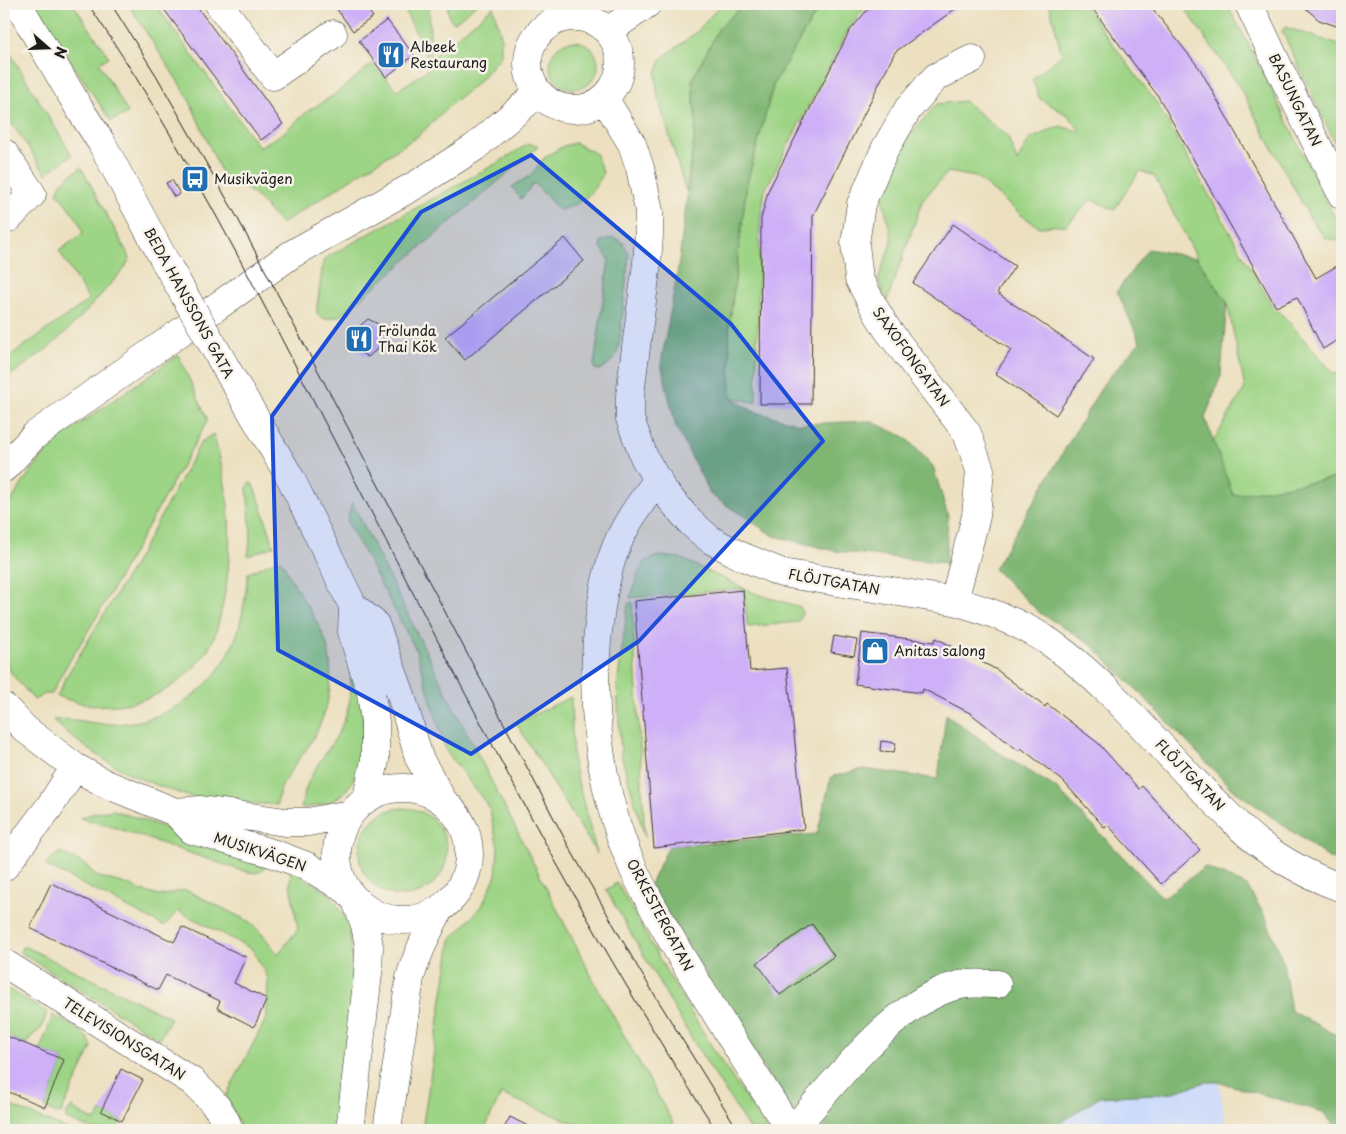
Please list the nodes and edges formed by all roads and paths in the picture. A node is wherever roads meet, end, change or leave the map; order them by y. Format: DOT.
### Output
graph roads {
  1 [pos="18,4"];
  2 [pos="219,4"];
  3 [pos="647,4"];
  4 [pos="1250,4"];
  5 [pos="544,13"];
  6 [pos="608,32"];
  7 [pos="333,34"];
  8 [pos="972,59"];
  9 [pos="538,93"];
  10 [pos="604,98"];
  11 [pos="4,153"];
  12 [pos="1340,183"];
  13 [pos="9,218"];
  14 [pos="4,468"];
  15 [pos="658,480"];
  16 [pos="954,601"];
  17 [pos="353,606"];
  18 [pos="4,707"];
  19 [pos="75,767"];
  20 [pos="443,801"];
  21 [pos="358,806"];
  22 [pos="175,812"];
  23 [pos="4,867"];
  24 [pos="1342,888"];
  25 [pos="351,896"];
  26 [pos="439,910"];
  27 [pos="4,963"];
  28 [pos="997,984"];
  29 [pos="228,1130"];
  30 [pos="350,1130"];
  31 [pos="387,1130"];
  32 [pos="791,1130"];
  1 -- 17 [label="street, BEDA HANSSONS GATA, bridge"];
  2 -- 7 [label="street"];
  3 -- 6 [label="street"];
  4 -- 12 [label="street, BASUNGATAN"];
  5 -- 6 [label="street"];
  5 -- 9 [label="street"];
  6 -- 10 [label="street"];
  8 -- 16 [label="street, SAXOFONGATAN"];
  9 -- 10 [label="street"];
  9 -- 14 [label="street"];
  10 -- 15 [label="street, FLÖJTGATAN"];
  11 -- 13 [label="street"];
  15 -- 16 [label="street, FLÖJTGATAN"];
  15 -- 32 [label="street, ORKESTERGATAN"];
  16 -- 24 [label="street, FLÖJTGATAN"];
  17 -- 20 [label="street, BEDA HANSSONS GATA"];
  17 -- 21 [label="street, BEDA HANSSONS GATA"];
  18 -- 19 [label="street, MUSIKVÄGEN"];
  19 -- 22 [label="street, MUSIKVÄGEN"];
  19 -- 23 [label="street"];
  20 -- 21 [label="street, BEDA HANSSONS GATA"];
  20 -- 26 [label="street, BEDA HANSSONS GATA"];
  21 -- 22 [label="street, MUSIKVÄGEN"];
  21 -- 25 [label="street, BEDA HANSSONS GATA"];
  22 -- 25 [label="street, MUSIKVÄGEN"];
  25 -- 26 [label="street, BEDA HANSSONS GATA"];
  25 -- 30 [label="street, BEDA HANSSONS GATA"];
  26 -- 31 [label="street, BEDA HANSSONS GATA"];
  27 -- 29 [label="street, TELEVISIONSGATAN"];
  28 -- 32 [label="street"];
}
